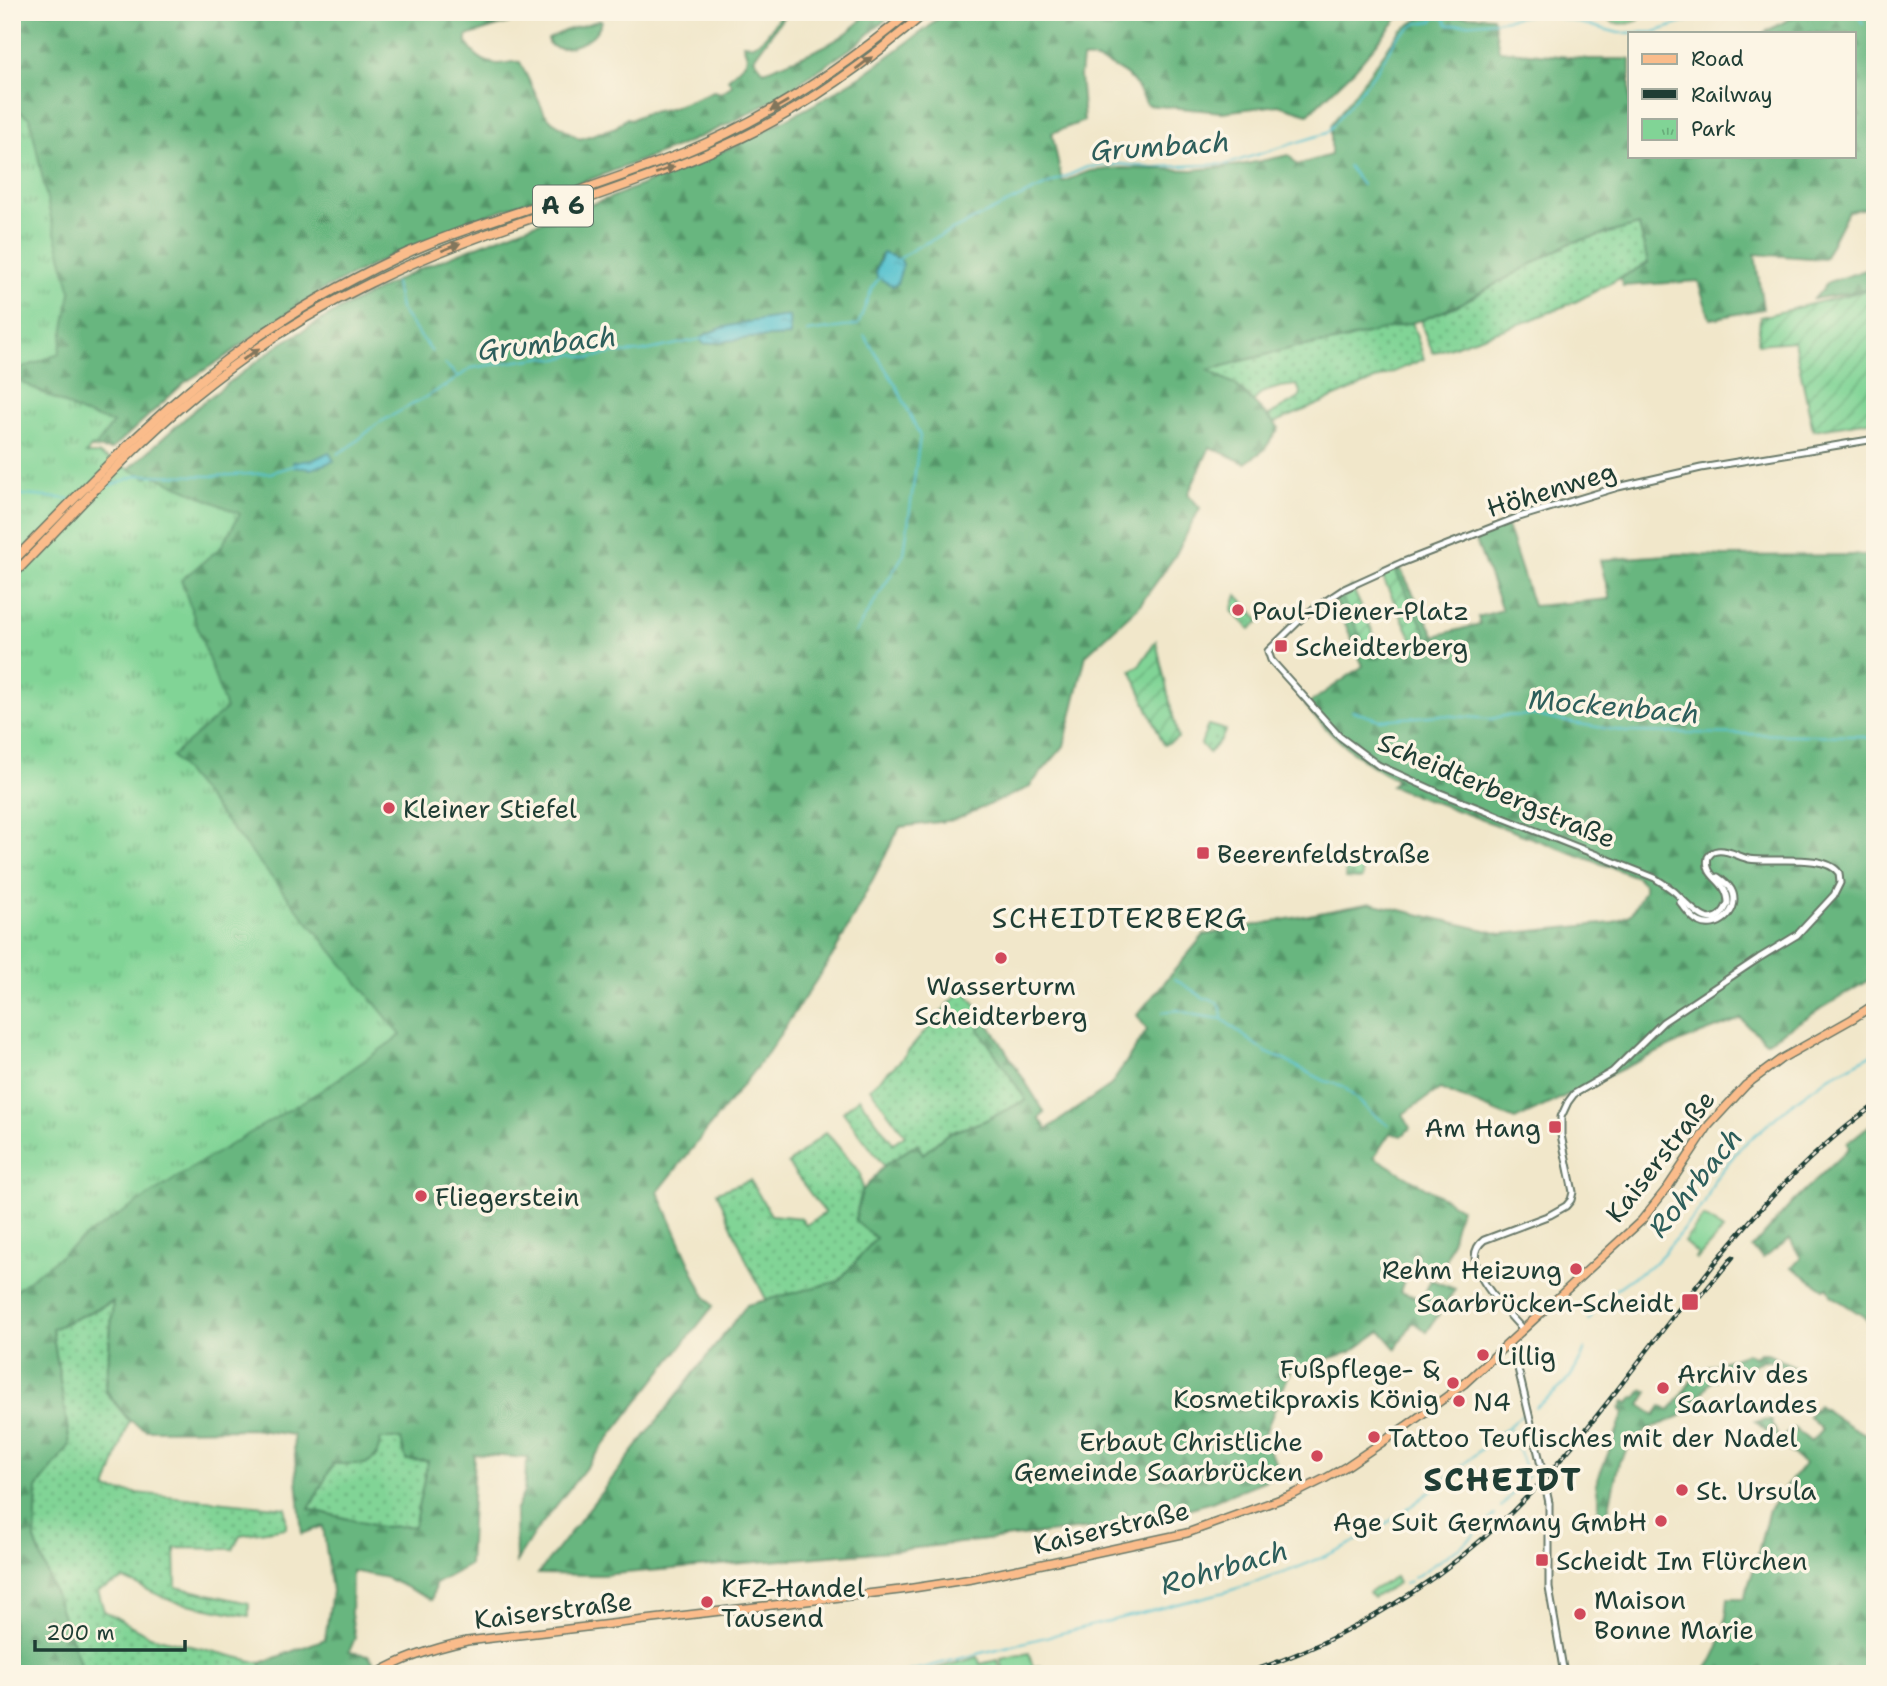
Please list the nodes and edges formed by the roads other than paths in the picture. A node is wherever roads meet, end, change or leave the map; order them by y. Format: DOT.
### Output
graph roads {
  1 [pos="910,12"];
  2 [pos="926,12"];
  3 [pos="193,392"];
  4 [pos="1875,439"];
  5 [pos="15,564"];
  6 [pos="12,576"];
  7 [pos="1268,651"];
  8 [pos="1875,1004"];
  9 [pos="1523,1330"];
  10 [pos="1508,1344"];
  11 [pos="380,1672"];
  12 [pos="1564,1674"];
  1 -- 3 [label="highway, A 6, one-way"];
  3 -- 2 [label="highway, A 6, one-way"];
  3 -- 5 [label="highway, A 6"];
  4 -- 7 [label="street, Höhenweg"];
  5 -- 6 [label="highway, A 6"];
  7 -- 9 [label="street, Scheidterbergstraße"];
  8 -- 9 [label="main road, Kaiserstraße"];
  9 -- 10 [label="main road, Kaiserstraße"];
  10 -- 11 [label="main road, Kaiserstraße"];
  10 -- 12 [label="street, bridge"];
}
